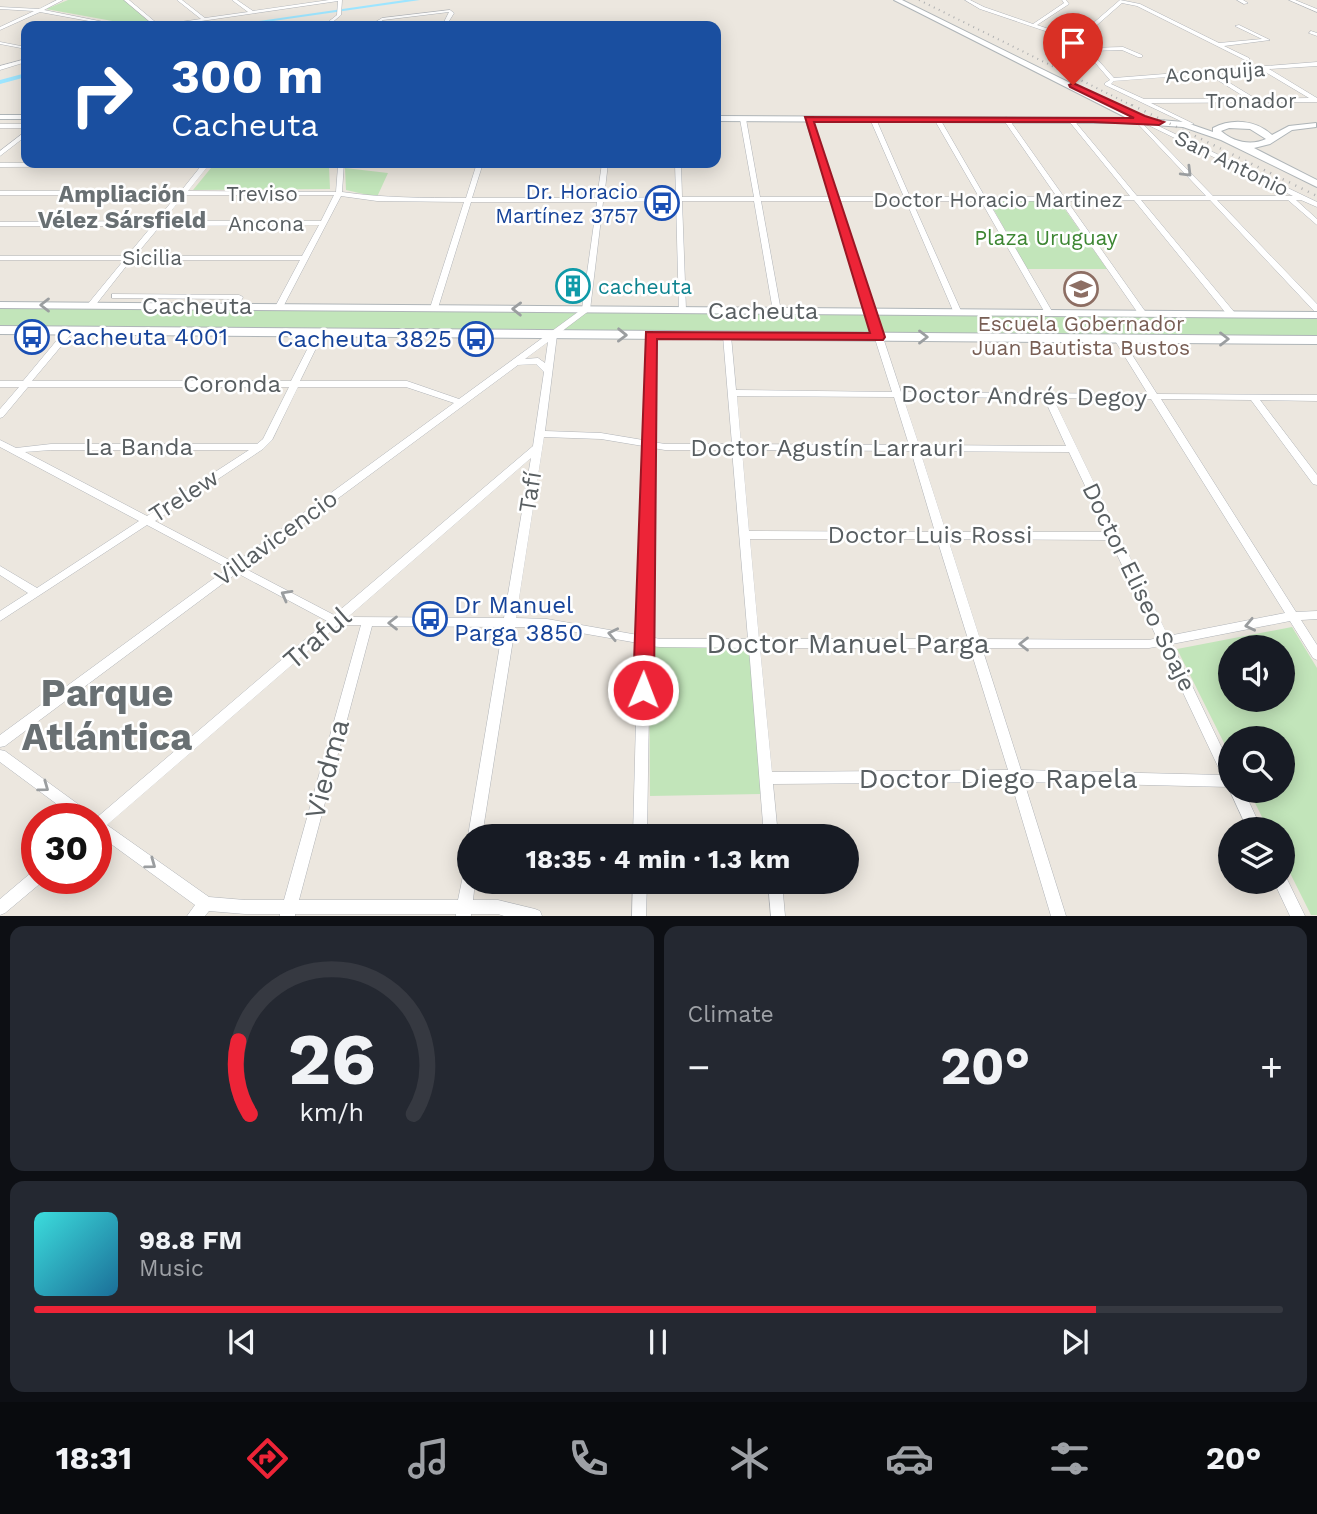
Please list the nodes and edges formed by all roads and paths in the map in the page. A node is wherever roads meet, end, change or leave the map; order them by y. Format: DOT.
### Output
graph roads {
  1 [pos="10,0"];
  2 [pos="61,0"];
  3 [pos="126,0"];
  4 [pos="179,0"];
  5 [pos="234,0"];
  6 [pos="339,0"];
  7 [pos="897,0"];
  8 [pos="904,0"];
  9 [pos="967,0"];
  10 [pos="1064,0"];
  11 [pos="1238,0"];
  12 [pos="1291,0"];
  13 [pos="1122,1"];
  14 [pos="294,3"];
  15 [pos="1246,3"];
  16 [pos="0,6"];
  17 [pos="38,10"];
  18 [pos="1317,10"];
  19 [pos="251,12"];
  20 [pos="203,18"];
  21 [pos="96,21"];
  22 [pos="153,21"];
  23 [pos="186,21"];
  24 [pos="330,21"];
  25 [pos="377,21"];
  26 [pos="447,21"];
  27 [pos="11,24"];
  28 [pos="21,26"];
  29 [pos="1032,26"];
  30 [pos="1237,26"];
  31 [pos="0,29"];
  32 [pos="1077,40"];
  33 [pos="0,43"];
  34 [pos="1217,45"];
  35 [pos="21,47"];
  36 [pos="1083,50"];
  37 [pos="1140,56"];
  38 [pos="1247,59"];
  39 [pos="21,62"];
  40 [pos="1316,65"];
  41 [pos="0,68"];
  42 [pos="1262,68"];
  43 [pos="1209,72"];
  44 [pos="1113,80"];
  45 [pos="1254,100"];
  46 [pos="1317,100"];
  47 [pos="1143,101"];
  48 [pos="0,117"];
  49 [pos="21,117"];
  50 [pos="721,119"];
  51 [pos="743,119"];
  52 [pos="808,119"];
  53 [pos="873,119"];
  54 [pos="937,119"];
  55 [pos="1006,119"];
  56 [pos="1070,119"];
  57 [pos="1140,120"];
  58 [pos="1173,123"];
  59 [pos="1191,124"];
  60 [pos="1228,125"];
  61 [pos="1242,125"];
  62 [pos="1315,125"];
  63 [pos="0,126"];
  64 [pos="21,126"];
  65 [pos="21,137"];
  66 [pos="1227,139"];
  67 [pos="1269,141"];
  68 [pos="0,154"];
  69 [pos="0,165"];
  70 [pos="21,165"];
  71 [pos="204,168"];
  72 [pos="340,168"];
  73 [pos="478,168"];
  74 [pos="605,168"];
  75 [pos="678,168"];
  76 [pos="1317,182"];
  77 [pos="0,193"];
  78 [pos="339,193"];
  79 [pos="182,194"];
  80 [pos="1304,198"];
  81 [pos="601,199"];
  82 [pos="679,199"];
  83 [pos="757,199"];
  84 [pos="833,199"];
  85 [pos="908,199"];
  86 [pos="984,199"];
  87 [pos="1062,199"];
  88 [pos="1138,199"];
  89 [pos="1213,199"];
  90 [pos="1291,199"];
  91 [pos="440,200"];
  92 [pos="468,200"];
  93 [pos="1317,205"];
  94 [pos="322,223"];
  95 [pos="1317,223"];
  96 [pos="0,224"];
  97 [pos="158,224"];
  98 [pos="130,257"];
  99 [pos="0,258"];
  100 [pos="304,258"];
  101 [pos="115,296"];
  102 [pos="0,305"];
  103 [pos="91,305"];
  104 [pos="234,307"];
  105 [pos="279,307"];
  106 [pos="433,308"];
  107 [pos="1317,309"];
  108 [pos="586,310"];
  109 [pos="682,310"];
  110 [pos="777,311"];
  111 [pos="870,312"];
  112 [pos="958,313"];
  113 [pos="1049,313"];
  114 [pos="1143,314"];
  115 [pos="1233,315"];
  116 [pos="1317,315"];
  117 [pos="0,330"];
  118 [pos="70,330"];
  119 [pos="320,332"];
  120 [pos="553,334"];
  121 [pos="650,335"];
  122 [pos="727,336"];
  123 [pos="878,337"];
  124 [pos="1118,339"];
  125 [pos="1317,340"];
  126 [pos="514,363"];
  127 [pos="548,371"];
  128 [pos="0,384"];
  129 [pos="26,384"];
  130 [pos="295,384"];
  131 [pos="732,393"];
  132 [pos="897,394"];
  133 [pos="1047,396"];
  134 [pos="1154,397"];
  135 [pos="1254,398"];
  136 [pos="1317,398"];
  137 [pos="460,402"];
  138 [pos="0,415"];
  139 [pos="540,435"];
  140 [pos="0,443"];
  141 [pos="648,444"];
  142 [pos="260,447"];
  143 [pos="737,447"];
  144 [pos="537,448"];
  145 [pos="915,449"];
  146 [pos="1073,449"];
  147 [pos="19,451"];
  148 [pos="1317,482"];
  149 [pos="148,521"];
  150 [pos="744,535"];
  151 [pos="942,535"];
  152 [pos="1115,536"];
  153 [pos="236,568"];
  154 [pos="0,570"];
  155 [pos="37,593"];
  156 [pos="1317,615"];
  157 [pos="1293,616"];
  158 [pos="0,617"];
  159 [pos="336,621"];
  160 [pos="510,622"];
  161 [pos="367,623"];
  162 [pos="644,640"];
  163 [pos="754,643"];
  164 [pos="1165,643"];
  165 [pos="976,644"];
  166 [pos="1317,655"];
  167 [pos="0,742"];
  168 [pos="1218,754"];
  169 [pos="0,755"];
  170 [pos="1017,776"];
  171 [pos="766,778"];
  172 [pos="1218,779"];
  173 [pos="66,803"];
  174 [pos="112,811"];
  175 [pos="477,824"];
  176 [pos="640,824"];
  177 [pos="770,824"];
  178 [pos="112,836"];
  179 [pos="21,890"];
  180 [pos="639,894"];
  181 [pos="776,894"];
  182 [pos="1287,894"];
  183 [pos="206,904"];
  184 [pos="0,908"];
  185 [pos="288,911"];
  186 [pos="463,911"];
  187 [pos="194,915"];
  188 [pos="535,915"];
  189 [pos="639,915"];
  190 [pos="778,915"];
  191 [pos="1059,915"];
  192 [pos="1298,915"];
  1 -- 16 [label="street"];
  2 -- 17 [label="street"];
  3 -- 22 [label="street"];
  4 -- 20 [label="street"];
  5 -- 19 [label="street"];
  6 -- 14 [label="street"];
  6 -- 24 [label="street"];
  7 -- 57 [label="street, San Antonio"];
  8 -- 57 [label="street, San Antonio"];
  9 -- 29 [label="street"];
  10 -- 29 [label="street"];
  11 -- 15 [label="street"];
  12 -- 18 [label="street"];
  13 -- 32 [label="street"];
  13 -- 34 [label="street"];
  14 -- 19 [label="street"];
  16 -- 17 [label="street"];
  17 -- 21 [label="street"];
  17 -- 27 [label="street"];
  19 -- 20 [label="street"];
  20 -- 23 [label="street"];
  25 -- 26 [label="street"];
  27 -- 28 [label="street"];
  27 -- 31 [label="street"];
  29 -- 32 [label="street"];
  30 -- 34 [label="street"];
  32 -- 36 [label="street"];
  33 -- 35 [label="street"];
  34 -- 38 [label="street"];
  36 -- 37 [label="street"];
  36 -- 44 [label="street"];
  39 -- 41 [label="street"];
  40 -- 42 [label="street, Aconquija"];
  42 -- 43 [label="street, Aconquija"];
  42 -- 46 [label="street"];
  43 -- 44 [label="street, Aconquija"];
  43 -- 45 [label="street"];
  44 -- 47 [label="street"];
  45 -- 46 [label="street, Tronador"];
  45 -- 47 [label="street, Tronador"];
  47 -- 59 [label="street"];
  48 -- 49 [label="street"];
  50 -- 51 [label="street"];
  51 -- 52 [label="street"];
  51 -- 83 [label="street"];
  52 -- 53 [label="street"];
  52 -- 84 [label="street"];
  53 -- 54 [label="street"];
  53 -- 85 [label="street"];
  54 -- 55 [label="street"];
  54 -- 86 [label="street"];
  55 -- 56 [label="street"];
  55 -- 87 [label="street"];
  56 -- 57 [label="street"];
  56 -- 88 [label="street"];
  57 -- 58 [label="street"];
  57 -- 80 [label="street, San Antonio"];
  57 -- 89 [label="street, one-way"];
  58 -- 59 [label="street"];
  58 -- 66 [label="street"];
  59 -- 60 [label="street"];
  60 -- 61 [label="street"];
  60 -- 66 [label="street"];
  61 -- 62 [label="street"];
  61 -- 67 [label="street"];
  62 -- 67 [label="street"];
  63 -- 64 [label="street"];
  65 -- 68 [label="street"];
  66 -- 67 [label="street"];
  66 -- 76 [label="street"];
  67 -- 76 [label="street"];
  69 -- 70 [label="street"];
  71 -- 79 [label="street"];
  72 -- 78 [label="street"];
  73 -- 92 [label="street"];
  74 -- 81 [label="street"];
  75 -- 82 [label="street"];
  77 -- 79 [label="street, Treviso"];
  78 -- 79 [label="street, Treviso"];
  78 -- 91 [label="street, Treviso"];
  78 -- 94 [label="street"];
  79 -- 97 [label="street"];
  80 -- 90 [label="street, Doctor Horacio Martinez"];
  80 -- 93 [label="street, San Antonio"];
  81 -- 82 [label="street, Doctor Horacio Martinez"];
  81 -- 92 [label="street, Doctor Horacio Martinez"];
  81 -- 108 [label="street"];
  82 -- 83 [label="street, Doctor Horacio Martinez"];
  82 -- 109 [label="street"];
  83 -- 84 [label="street, Doctor Horacio Martinez"];
  83 -- 110 [label="street"];
  84 -- 85 [label="street, Doctor Horacio Martinez"];
  84 -- 111 [label="street"];
  85 -- 86 [label="street, Doctor Horacio Martinez"];
  85 -- 112 [label="street"];
  86 -- 87 [label="street, Doctor Horacio Martinez"];
  86 -- 113 [label="street"];
  87 -- 88 [label="street, Doctor Horacio Martinez"];
  87 -- 114 [label="street"];
  88 -- 89 [label="street, Doctor Horacio Martinez"];
  88 -- 115 [label="street"];
  89 -- 90 [label="street, Doctor Horacio Martinez"];
  89 -- 107 [label="street"];
  90 -- 95 [label="street"];
  91 -- 92 [label="street, Doctor Horacio Martinez"];
  92 -- 106 [label="street"];
  94 -- 97 [label="street, Ancona"];
  94 -- 100 [label="street"];
  96 -- 97 [label="street, Ancona"];
  97 -- 98 [label="street"];
  98 -- 99 [label="street, Sicilia"];
  98 -- 100 [label="street, Sicilia"];
  98 -- 103 [label="street"];
  100 -- 105 [label="street"];
  101 -- 104 [label="street"];
  103 -- 102 [label="street, Cacheuta, one-way"];
  103 -- 104 [label="street, Cacheuta"];
  104 -- 105 [label="street, Cacheuta"];
  105 -- 106 [label="street, Cacheuta"];
  108 -- 106 [label="street, Cacheuta, one-way"];
  108 -- 109 [label="street, Cacheuta"];
  108 -- 120 [label="street"];
  109 -- 110 [label="street, Cacheuta"];
  110 -- 111 [label="street, Cacheuta"];
  111 -- 112 [label="street, Cacheuta"];
  111 -- 123 [label="street"];
  112 -- 113 [label="street, Cacheuta"];
  113 -- 114 [label="street, Cacheuta"];
  114 -- 115 [label="street, Cacheuta"];
  115 -- 116 [label="street, Cacheuta"];
  117 -- 118 [label="street, Cacheuta"];
  118 -- 119 [label="street, Cacheuta"];
  118 -- 129 [label="street"];
  119 -- 120 [label="street, Cacheuta"];
  119 -- 130 [label="street, Trelew"];
  120 -- 121 [label="street, Cacheuta, one-way"];
  120 -- 126 [label="street, Villavicencio"];
  120 -- 127 [label="street, Tafí"];
  121 -- 122 [label="street, Cacheuta"];
  121 -- 141 [label="street"];
  122 -- 123 [label="street, Cacheuta"];
  122 -- 131 [label="street"];
  123 -- 124 [label="street, Cacheuta, one-way"];
  123 -- 132 [label="street"];
  124 -- 125 [label="street, Cacheuta, one-way"];
  124 -- 134 [label="street"];
  126 -- 127 [label="street"];
  126 -- 137 [label="street, Villavicencio"];
  127 -- 139 [label="street, Tafí"];
  128 -- 129 [label="street, Coronda"];
  129 -- 130 [label="street, Coronda"];
  129 -- 138 [label="street"];
  130 -- 137 [label="street, Coronda"];
  130 -- 142 [label="street, Trelew"];
  131 -- 132 [label="street, Doctor Andrés Degoy"];
  131 -- 143 [label="street"];
  132 -- 133 [label="street, Doctor Andrés Degoy"];
  132 -- 145 [label="street"];
  133 -- 134 [label="street, Doctor Andrés Degoy"];
  133 -- 146 [label="street, Doctor Eliseo Soaje"];
  134 -- 135 [label="street, Doctor Andrés Degoy"];
  134 -- 157 [label="street"];
  135 -- 136 [label="street, Doctor Andrés Degoy"];
  135 -- 148 [label="street"];
  137 -- 153 [label="street, Villavicencio"];
  139 -- 141 [label="street, Doctor Agustín Larrauri"];
  139 -- 144 [label="street, Tafí"];
  140 -- 147 [label="street"];
  141 -- 143 [label="street, Doctor Agustín Larrauri"];
  141 -- 162 [label="street"];
  142 -- 147 [label="street, La Banda"];
  142 -- 149 [label="street, Trelew"];
  143 -- 145 [label="street, Doctor Agustín Larrauri"];
  143 -- 150 [label="street"];
  144 -- 159 [label="street, Traful"];
  144 -- 160 [label="street, Tafí"];
  145 -- 146 [label="street, Doctor Agustín Larrauri"];
  145 -- 151 [label="street"];
  146 -- 152 [label="street, Doctor Eliseo Soaje"];
  147 -- 149 [label="street"];
  149 -- 153 [label="street"];
  149 -- 155 [label="street, Trelew"];
  150 -- 151 [label="street, Doctor Luis Rossi"];
  150 -- 163 [label="street"];
  151 -- 152 [label="street, Doctor Luis Rossi"];
  151 -- 165 [label="street"];
  152 -- 164 [label="street, Doctor Eliseo Soaje"];
  159 -- 153 [label="street, one-way"];
  153 -- 167 [label="street, Villavicencio"];
  154 -- 155 [label="street"];
  155 -- 158 [label="street, Trelew"];
  156 -- 157 [label="street, Doctor Manuel Parga"];
  157 -- 164 [label="street, Doctor Manuel Parga, one-way"];
  157 -- 166 [label="street"];
  159 -- 161 [label="street, Doctor Manuel Parga"];
  159 -- 174 [label="street, Traful"];
  160 -- 161 [label="street, Doctor Manuel Parga, one-way"];
  162 -- 160 [label="street, Doctor Manuel Parga, one-way"];
  160 -- 175 [label="street, Tafí"];
  161 -- 185 [label="street, Viedma"];
  162 -- 163 [label="street, Doctor Manuel Parga"];
  162 -- 176 [label="street"];
  163 -- 165 [label="street, Doctor Manuel Parga"];
  163 -- 171 [label="street"];
  164 -- 165 [label="street, Doctor Manuel Parga, one-way"];
  164 -- 168 [label="street, Doctor Eliseo Soaje"];
  165 -- 170 [label="street"];
  169 -- 173 [label="street, one-way"];
  170 -- 171 [label="street, Doctor Diego Rapela"];
  170 -- 172 [label="street, Doctor Diego Rapela"];
  170 -- 191 [label="street"];
  171 -- 177 [label="street"];
  178 -- 183 [label="street, one-way"];
  179 -- 184 [label="street"];
  180 -- 189 [label="street"];
  181 -- 190 [label="street"];
  182 -- 192 [label="street"];
  183 -- 185 [label="street"];
  183 -- 187 [label="street"];
  185 -- 186 [label="street"];
  186 -- 188 [label="street"];
}
